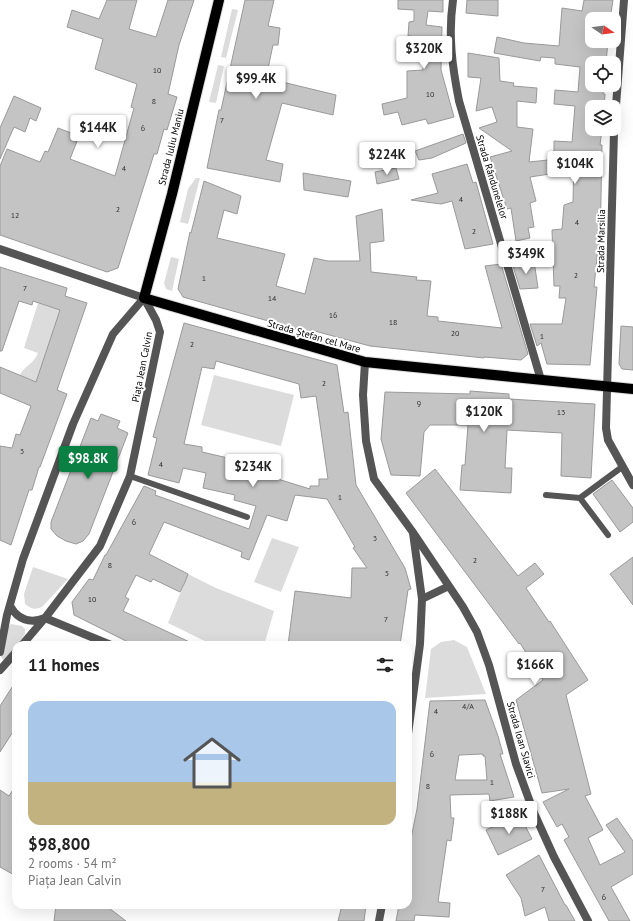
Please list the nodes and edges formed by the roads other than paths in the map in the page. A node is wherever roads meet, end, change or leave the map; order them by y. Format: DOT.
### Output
graph roads {
  1 [pos="220,0"];
  2 [pos="453,0"];
  3 [pos="624,0"];
  4 [pos="0,249"];
  5 [pos="144,298"];
  6 [pos="365,362"];
  7 [pos="541,380"];
  8 [pos="608,387"];
  9 [pos="633,389"];
  10 [pos="622,467"];
  11 [pos="130,476"];
  12 [pos="633,485"];
  13 [pos="546,495"];
  14 [pos="580,498"];
  15 [pos="247,517"];
  16 [pos="412,531"];
  17 [pos="608,535"];
  18 [pos="449,586"];
  19 [pos="422,599"];
  20 [pos="10,606"];
  21 [pos="45,618"];
  22 [pos="25,641"];
  23 [pos="101,641"];
  24 [pos="0,652"];
  25 [pos="12,656"];
  26 [pos="0,670"];
  27 [pos="412,704"];
  28 [pos="381,909"];
  29 [pos="379,921"];
  30 [pos="588,921"];
  1 -- 5 [label="main road, Strada Iuliu Maniu"];
  2 -- 7 [label="street, Strada Rândunelelor"];
  3 -- 8 [label="street, Strada Marsilia"];
  4 -- 5 [label="street, Strada Ștefan cel Mare"];
  5 -- 6 [label="main road, Strada Ștefan cel Mare"];
  5 -- 11 [label="street, Piața Jean Calvin"];
  5 -- 20 [label="street"];
  6 -- 7 [label="main road, Strada Ștefan cel Mare"];
  6 -- 16 [label="street, Strada Ioan Slavici"];
  7 -- 8 [label="main road, Strada Ștefan cel Mare"];
  8 -- 9 [label="main road, Strada Ștefan cel Mare"];
  8 -- 10 [label="street, Strada Marsilia"];
  10 -- 12 [label="street, Strada Marsilia"];
  10 -- 14 [label="lane"];
  11 -- 15 [label="lane"];
  11 -- 21 [label="street, Piața Jean Calvin"];
  13 -- 14 [label="lane"];
  14 -- 17 [label="lane"];
  16 -- 18 [label="street, Strada Ioan Slavici"];
  16 -- 19 [label="street"];
  18 -- 19 [label="street"];
  18 -- 30 [label="street, Strada Ioan Slavici"];
  19 -- 27 [label="street"];
  20 -- 21 [label="street"];
  20 -- 24 [label="street"];
  21 -- 22 [label="street, Piața Jean Calvin"];
  21 -- 23 [label="street"];
  25 -- 26 [label="street"];
  28 -- 29 [label="street"];
}
